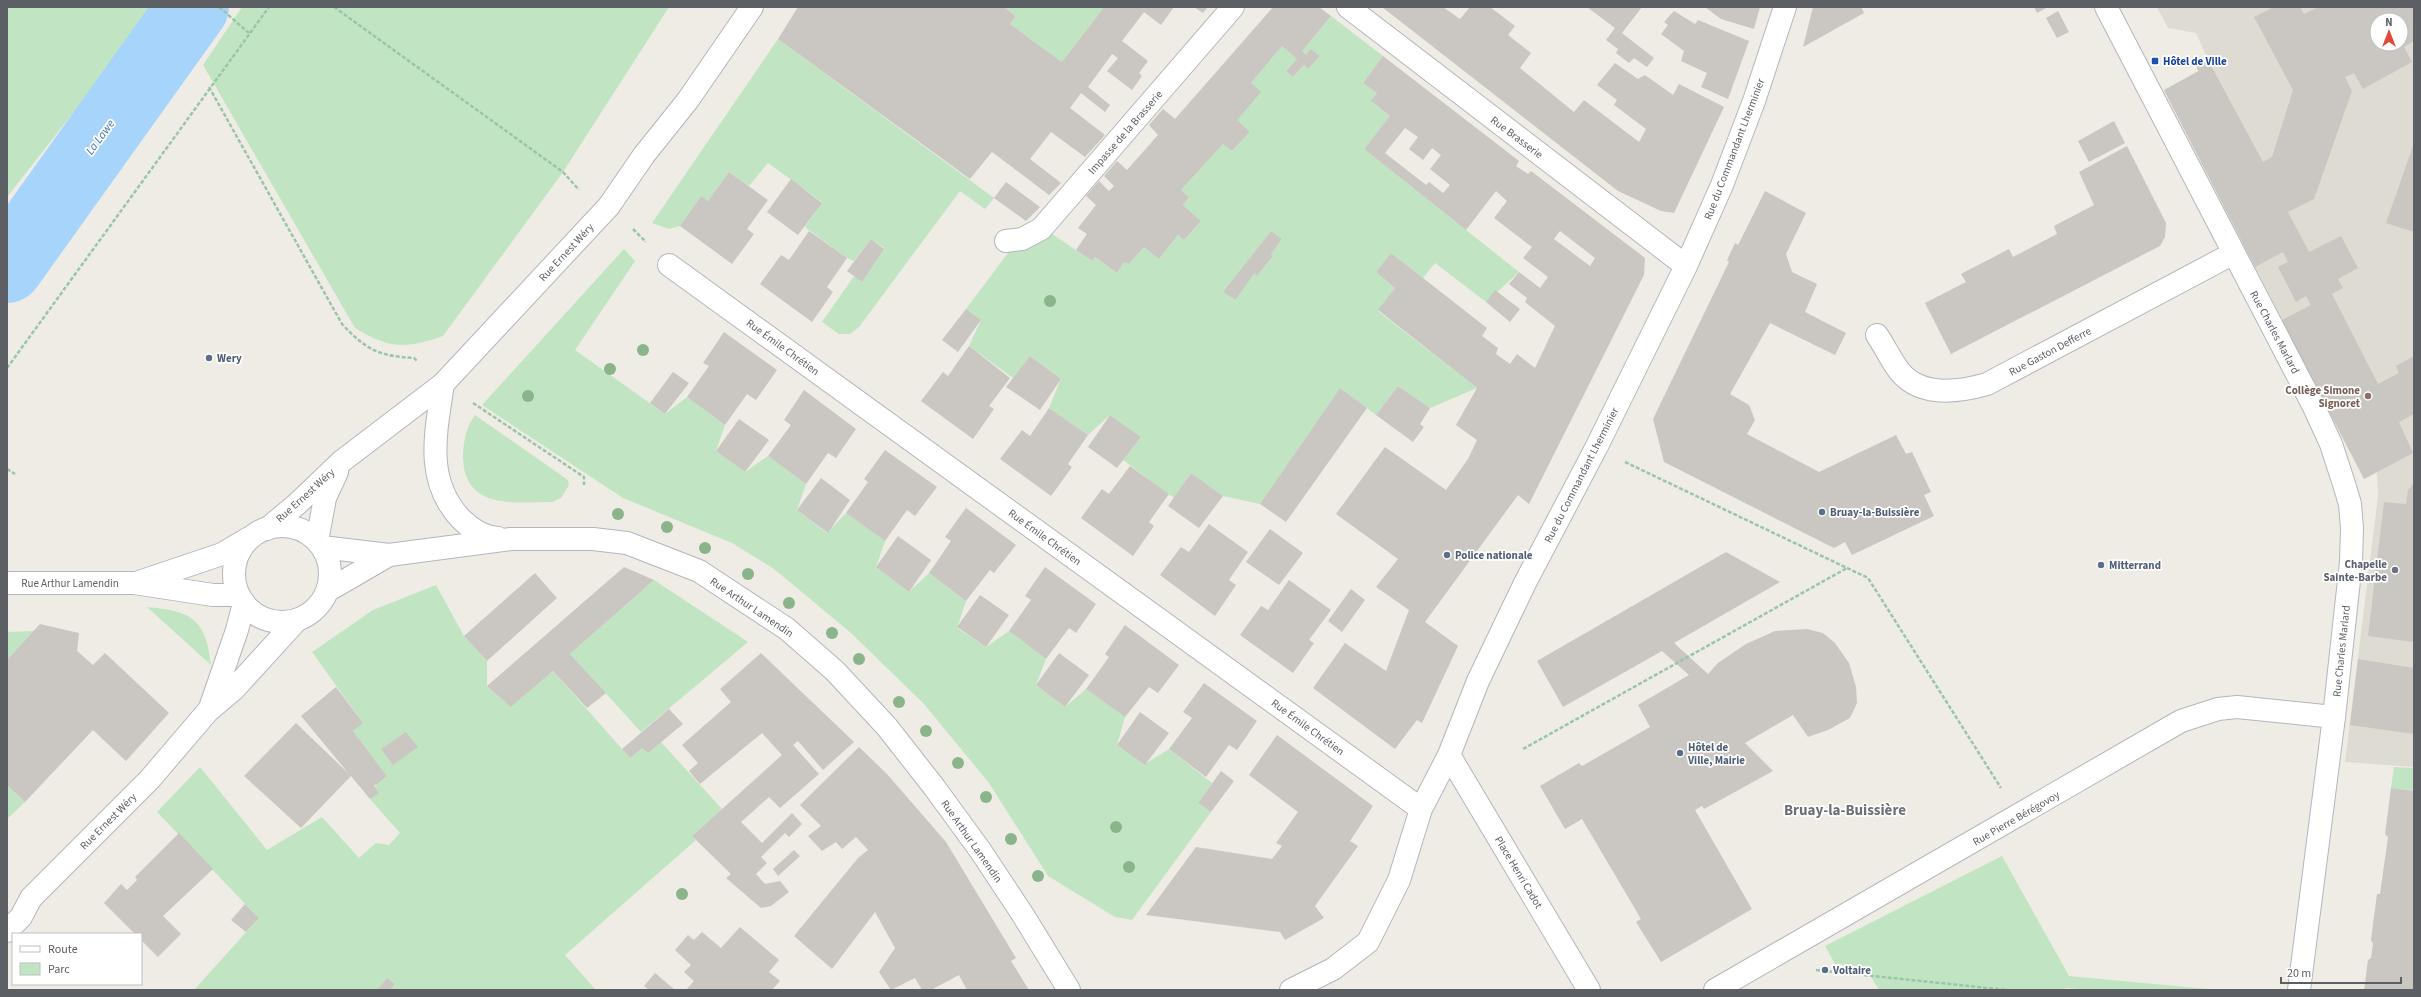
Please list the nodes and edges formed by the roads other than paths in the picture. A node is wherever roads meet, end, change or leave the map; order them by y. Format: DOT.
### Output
graph roads {
  1 [pos="752,7"];
  2 [pos="1233,7"];
  3 [pos="1348,7"];
  4 [pos="1785,7"];
  5 [pos="2106,7"];
  6 [pos="1006,241"];
  7 [pos="2234,253"];
  8 [pos="670,265"];
  9 [pos="1686,266"];
  10 [pos="1877,335"];
  11 [pos="443,384"];
  12 [pos="342,461"];
  13 [pos="260,533"];
  14 [pos="511,539"];
  15 [pos="319,544"];
  16 [pos="389,556"];
  17 [pos="7,583"];
  18 [pos="134,583"];
  19 [pos="327,591"];
  20 [pos="241,599"];
  21 [pos="297,620"];
  22 [pos="208,711"];
  23 [pos="2334,717"];
  24 [pos="1449,755"];
  25 [pos="1421,809"];
  26 [pos="7,931"];
  27 [pos="1069,990"];
  28 [pos="1291,990"];
  29 [pos="1589,990"];
  30 [pos="1715,990"];
  31 [pos="2298,990"];
  1 -- 11 [label="street, Rue Ernest Wéry"];
  2 -- 6 [label="street, Impasse de la Brasserie"];
  3 -- 9 [label="street, Rue Brasserie"];
  4 -- 9 [label="street, Rue du Commandant Lherminier"];
  5 -- 7 [label="street, Rue Charles Marlard"];
  7 -- 10 [label="street, Rue Gaston Defferre"];
  7 -- 23 [label="street, Rue Charles Marlard"];
  8 -- 25 [label="street, Rue Émile Chrétien"];
  9 -- 24 [label="street, Rue du Commandant Lherminier"];
  11 -- 12 [label="street, Rue Ernest Wéry"];
  11 -- 14 [label="street"];
  12 -- 13 [label="street, Rue Ernest Wéry"];
  12 -- 15 [label="street, Rue Ernest Wéry"];
  13 -- 15 [label="street"];
  13 -- 18 [label="street, Rue Arthur Lamendin"];
  13 -- 20 [label="street"];
  14 -- 16 [label="street, Rue Arthur Lamendin"];
  14 -- 27 [label="street, Rue Arthur Lamendin"];
  15 -- 16 [label="street, Rue Arthur Lamendin"];
  15 -- 19 [label="street"];
  16 -- 19 [label="street, Rue Arthur Lamendin"];
  17 -- 18 [label="street, Rue Arthur Lamendin"];
  18 -- 20 [label="street, Rue Arthur Lamendin"];
  19 -- 21 [label="street"];
  20 -- 21 [label="street"];
  20 -- 22 [label="street, Rue Ernest Wéry"];
  21 -- 22 [label="street, Rue Ernest Wéry"];
  22 -- 26 [label="street, Rue Ernest Wéry"];
  23 -- 30 [label="street, Rue Pierre Bérégovoy"];
  23 -- 31 [label="street, Rue Charles Marlard"];
  24 -- 25 [label="street, Rue du Commandant Lherminier"];
  24 -- 29 [label="street, Place Henri Cadot"];
  25 -- 28 [label="street, Rue du Commandant Lherminier"];
}
